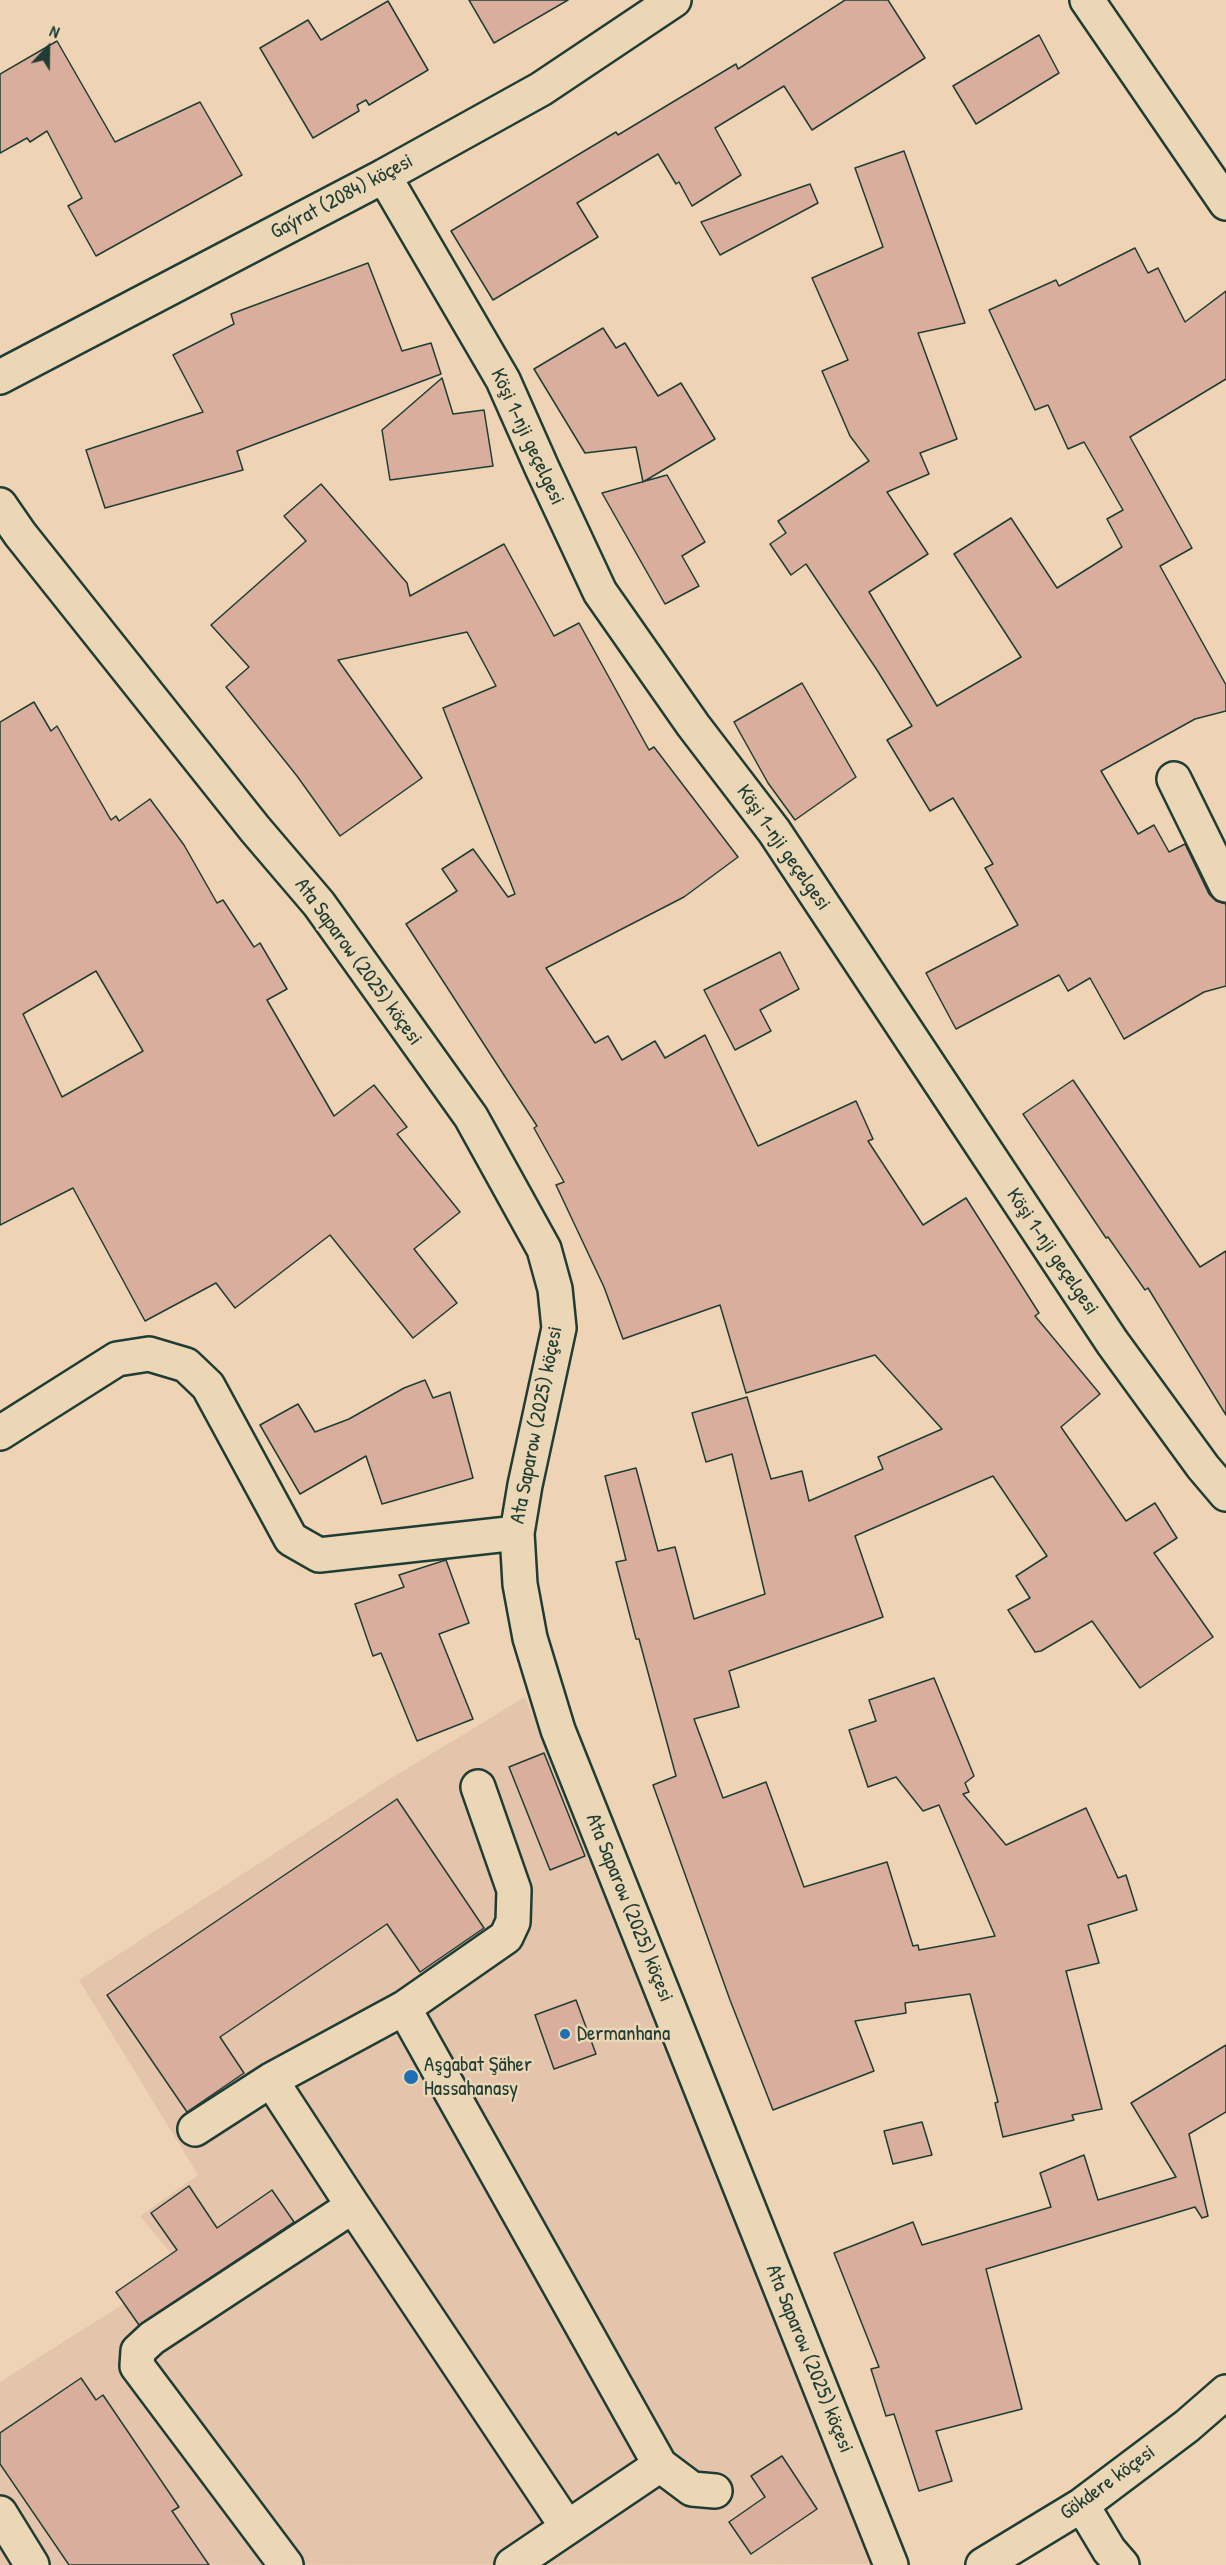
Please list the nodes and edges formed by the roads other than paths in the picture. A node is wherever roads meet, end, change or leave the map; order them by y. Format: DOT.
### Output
graph roads {
  1 [pos="674,0"];
  2 [pos="1087,0"];
  3 [pos="384,176"];
  4 [pos="1226,203"];
  5 [pos="0,377"];
  6 [pos="0,505"];
  7 [pos="1174,779"];
  8 [pos="1226,885"];
  9 [pos="0,1433"];
  10 [pos="1226,1494"];
  11 [pos="517,1533"];
  12 [pos="478,1787"];
  13 [pos="404,2008"];
  14 [pos="271,2080"];
  15 [pos="195,2129"];
  16 [pos="353,2206"];
  17 [pos="1226,2392"];
  18 [pos="660,2465"];
  19 [pos="715,2491"];
  20 [pos="1082,2505"];
  21 [pos="0,2513"];
  22 [pos="567,2528"];
  23 [pos="32,2565"];
  24 [pos="286,2565"];
  25 [pos="512,2565"];
  26 [pos="891,2565"];
  27 [pos="983,2565"];
  28 [pos="1122,2565"];
  1 -- 3 [label="street, Gaýrat (2084) köçesi"];
  2 -- 4 [label="street"];
  3 -- 5 [label="street, Gaýrat (2084) köçesi"];
  3 -- 10 [label="street, Köşi 1-nji geçelgesi"];
  6 -- 11 [label="street, Ata Saparow (2025) köçesi"];
  7 -- 8 [label="street"];
  9 -- 11 [label="street"];
  11 -- 26 [label="street, Ata Saparow (2025) köçesi"];
  12 -- 13 [label="street"];
  13 -- 14 [label="street"];
  13 -- 18 [label="street"];
  14 -- 15 [label="street"];
  14 -- 16 [label="street"];
  16 -- 22 [label="street"];
  16 -- 24 [label="street"];
  17 -- 20 [label="street, Gökdere köçesi"];
  18 -- 19 [label="street"];
  18 -- 22 [label="street"];
  20 -- 27 [label="street, Gökdere köçesi"];
  20 -- 28 [label="street"];
  21 -- 23 [label="street"];
  22 -- 25 [label="street"];
}
